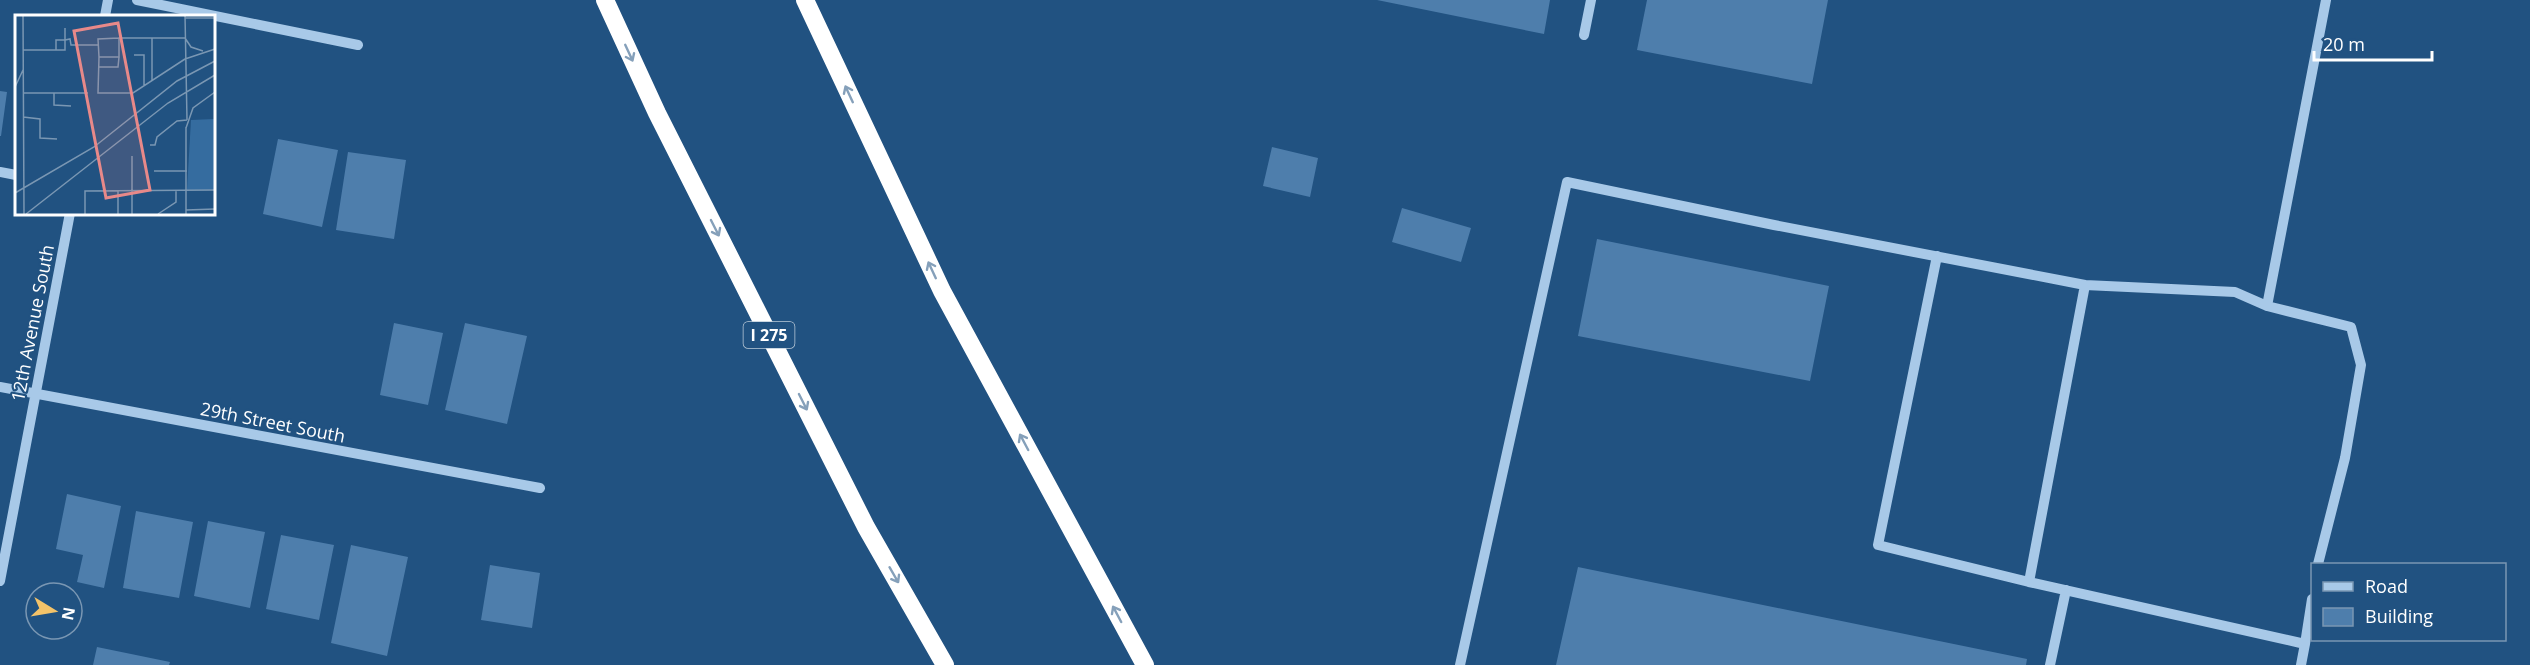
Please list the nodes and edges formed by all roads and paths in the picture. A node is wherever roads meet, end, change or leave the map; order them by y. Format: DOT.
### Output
graph roads {
  1 [pos="108,0"];
  2 [pos="137,0"];
  3 [pos="604,0"];
  4 [pos="805,0"];
  5 [pos="1591,0"];
  6 [pos="2326,0"];
  7 [pos="105,15"];
  8 [pos="211,15"];
  9 [pos="214,16"];
  10 [pos="1584,35"];
  11 [pos="358,45"];
  12 [pos="0,172"];
  13 [pos="15,175"];
  14 [pos="70,214"];
  15 [pos="1936,256"];
  16 [pos="2085,285"];
  17 [pos="2267,306"];
  18 [pos="0,387"];
  19 [pos="36,394"];
  20 [pos="540,488"];
  21 [pos="2318,563"];
  22 [pos="0,581"];
  23 [pos="2030,582"];
  24 [pos="2066,590"];
  25 [pos="2311,610"];
  26 [pos="2305,644"];
  27 [pos="945,665"];
  28 [pos="1145,665"];
  29 [pos="1460,665"];
  30 [pos="2050,665"];
  31 [pos="2301,665"];
  1 -- 7 [label="street"];
  2 -- 8 [label="street"];
  3 -- 27 [label="highway, I 275, one-way"];
  28 -- 4 [label="highway, one-way"];
  5 -- 10 [label="street"];
  6 -- 17 [label="street"];
  9 -- 11 [label="street"];
  12 -- 13 [label="street"];
  14 -- 19 [label="street, 12th Avenue South"];
  15 -- 16 [label="street"];
  15 -- 23 [label="street"];
  15 -- 29 [label="street"];
  16 -- 17 [label="street"];
  16 -- 23 [label="street"];
  17 -- 21 [label="street"];
  18 -- 19 [label="street, 29th Street South"];
  19 -- 20 [label="street, 29th Street South"];
  19 -- 22 [label="street, 12th Avenue South"];
  23 -- 24 [label="street"];
  24 -- 26 [label="street"];
  24 -- 30 [label="street"];
  25 -- 26 [label="street"];
  26 -- 31 [label="street"];
}
